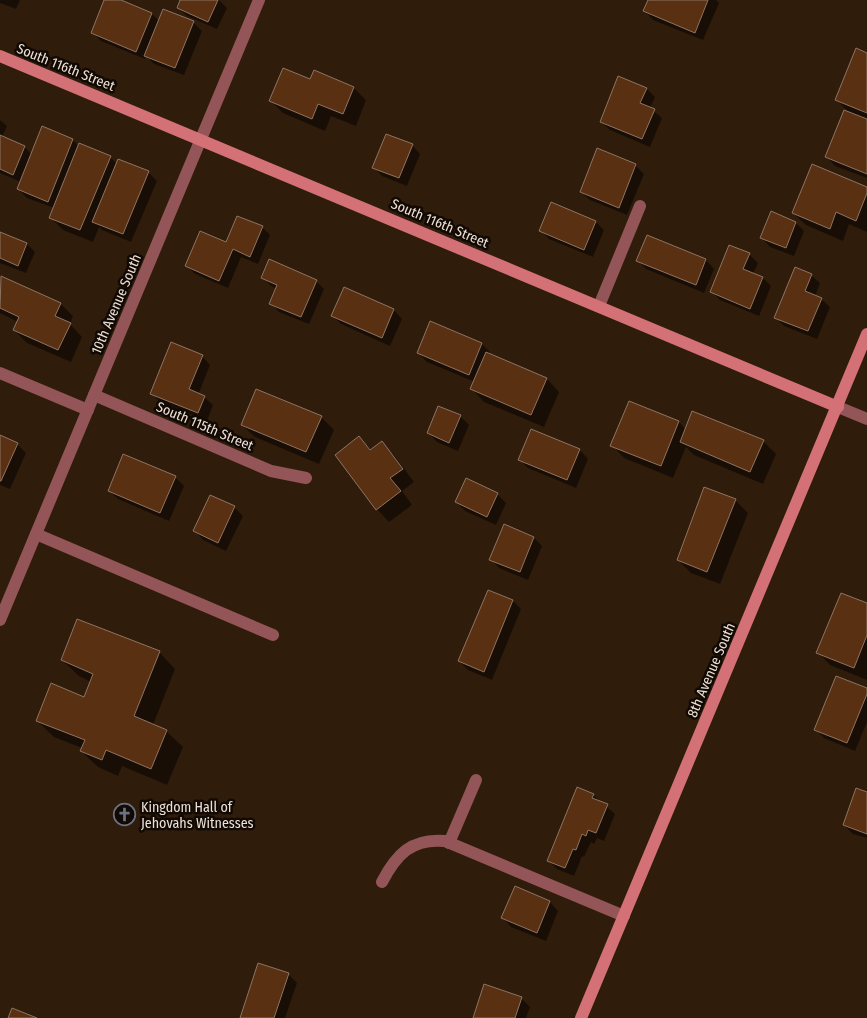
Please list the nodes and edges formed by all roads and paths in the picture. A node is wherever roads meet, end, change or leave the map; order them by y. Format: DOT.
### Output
graph roads {
  1 [pos="259,0"];
  2 [pos="0,56"];
  3 [pos="201,139"];
  4 [pos="640,206"];
  5 [pos="599,306"];
  6 [pos="867,334"];
  7 [pos="0,373"];
  8 [pos="94,395"];
  9 [pos="838,406"];
  10 [pos="88,410"];
  11 [pos="867,419"];
  12 [pos="306,478"];
  13 [pos="36,534"];
  14 [pos="0,620"];
  15 [pos="273,635"];
  16 [pos="476,780"];
  17 [pos="449,843"];
  18 [pos="382,882"];
  19 [pos="624,916"];
  20 [pos="581,1018"];
  1 -- 3 [label="street, 10th Avenue South"];
  2 -- 3 [label="street, South 116th Street"];
  3 -- 5 [label="street, South 116th Street"];
  3 -- 8 [label="street, 10th Avenue South"];
  4 -- 5 [label="street"];
  5 -- 9 [label="street, South 116th Street"];
  6 -- 9 [label="street, 8th Avenue South"];
  7 -- 10 [label="street"];
  8 -- 10 [label="street, 10th Avenue South"];
  8 -- 12 [label="street, South 115th Street"];
  9 -- 11 [label="street, South 116th Street"];
  9 -- 19 [label="street, 8th Avenue South"];
  10 -- 13 [label="street, 10th Avenue South"];
  13 -- 14 [label="street, 10th Avenue South"];
  13 -- 15 [label="street"];
  16 -- 17 [label="street"];
  17 -- 18 [label="street"];
  17 -- 19 [label="street"];
  19 -- 20 [label="street, 8th Avenue South"];
}
